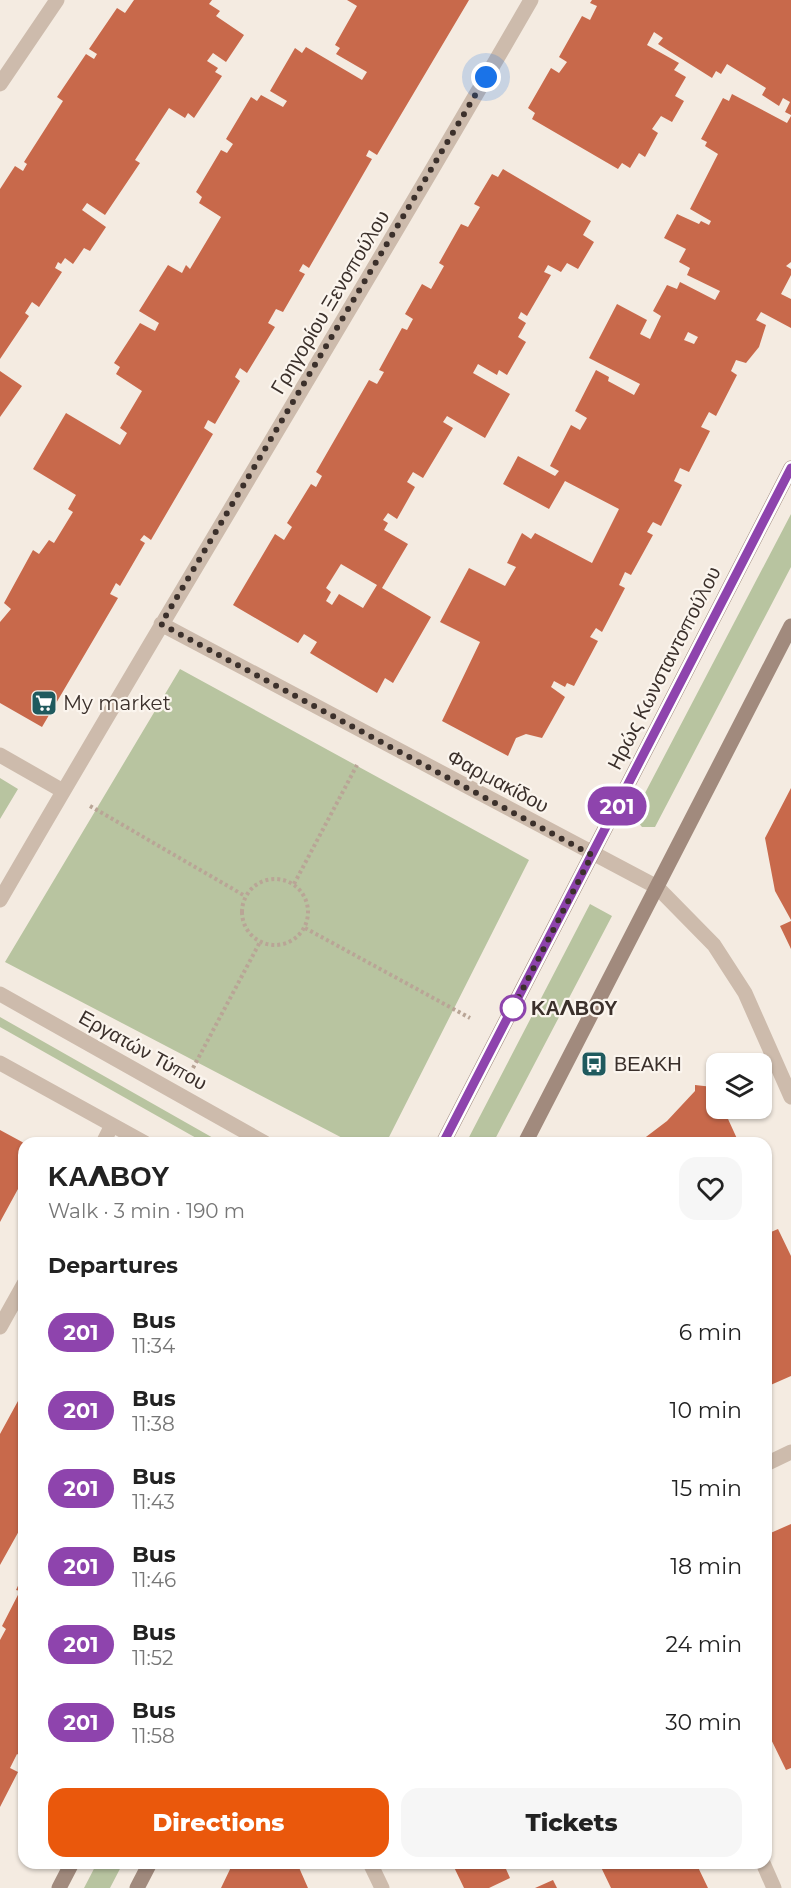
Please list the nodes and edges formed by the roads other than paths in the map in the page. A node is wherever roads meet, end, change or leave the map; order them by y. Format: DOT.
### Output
graph roads {
  1 [pos="57,0"];
  2 [pos="531,0"];
  3 [pos="0,84"];
  4 [pos="791,468"];
  5 [pos="161,624"];
  6 [pos="791,626"];
  7 [pos="0,755"];
  8 [pos="63,791"];
  9 [pos="592,855"];
  10 [pos="657,887"];
  11 [pos="0,900"];
  12 [pos="0,994"];
  13 [pos="0,1063"];
  14 [pos="791,1097"];
  15 [pos="112,1125"];
  16 [pos="106,1137"];
  17 [pos="134,1137"];
  18 [pos="254,1137"];
  19 [pos="445,1137"];
  20 [pos="528,1137"];
  21 [pos="18,1295"];
  22 [pos="0,1327"];
  23 [pos="791,1452"];
  24 [pos="772,1461"];
  25 [pos="69,1869"];
  26 [pos="147,1869"];
  27 [pos="373,1869"];
  28 [pos="766,1869"];
  29 [pos="59,1888"];
  30 [pos="137,1888"];
  31 [pos="382,1888"];
  32 [pos="774,1888"];
  1 -- 3 [label="street"];
  2 -- 5 [label="street, Γρηγορίου Ξενοπούλου"];
  4 -- 9 [label="street, Ηρώς Κωνσταντοπούλου"];
  5 -- 8 [label="street, Γρηγορίου Ξενοπούλου"];
  5 -- 9 [label="street, Φαρμακίδου"];
  6 -- 10 [label="street"];
  7 -- 8 [label="street"];
  8 -- 11 [label="street, Γρηγορίου Ξενοπούλου"];
  9 -- 10 [label="street, Φαρμακίδου"];
  9 -- 19 [label="street, Ηρώς Κωνσταντοπούλου"];
  10 -- 14 [label="street, Φαρμακίδου"];
  10 -- 20 [label="street"];
  12 -- 18 [label="street, Εργατών Τύπου"];
  13 -- 15 [label="street"];
  15 -- 16 [label="street"];
  15 -- 17 [label="street"];
  21 -- 22 [label="street"];
  23 -- 24 [label="street"];
  25 -- 29 [label="street"];
  26 -- 30 [label="street"];
  27 -- 31 [label="street"];
  28 -- 32 [label="street"];
}
